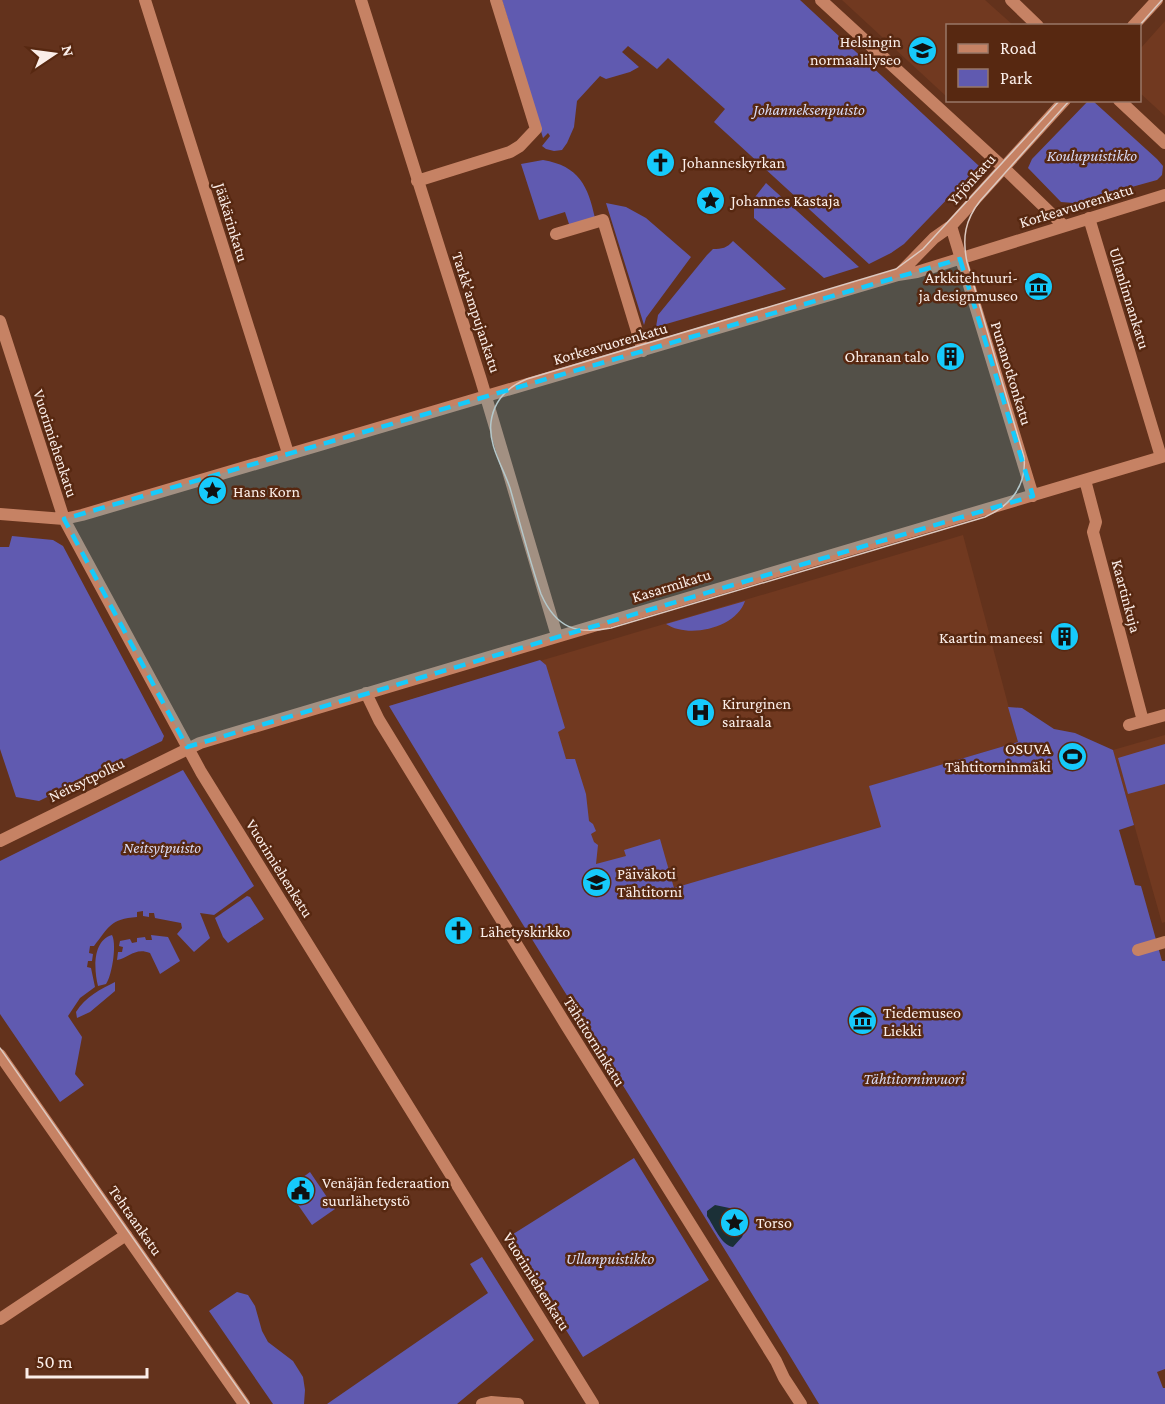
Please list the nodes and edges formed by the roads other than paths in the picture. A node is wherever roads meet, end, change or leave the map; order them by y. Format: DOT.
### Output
graph roads {
  1 [pos="145,0"];
  2 [pos="361,0"];
  3 [pos="496,0"];
  4 [pos="821,0"];
  5 [pos="1011,0"];
  6 [pos="1157,0"];
  7 [pos="1036,24"];
  8 [pos="1135,24"];
  9 [pos="1063,102"];
  10 [pos="1121,102"];
  11 [pos="1165,143"];
  12 [pos="1004,168"];
  13 [pos="417,181"];
  14 [pos="1165,195"];
  15 [pos="1089,218"];
  16 [pos="951,226"];
  17 [pos="1064,226"];
  18 [pos="556,234"];
  19 [pos="960,259"];
  20 [pos="898,275"];
  21 [pos="0,321"];
  22 [pos="643,351"];
  23 [pos="486,396"];
  24 [pos="288,453"];
  25 [pos="1163,456"];
  26 [pos="1084,480"];
  27 [pos="1033,496"];
  28 [pos="0,514"];
  29 [pos="64,519"];
  30 [pos="557,636"];
  31 [pos="366,693"];
  32 [pos="1165,715"];
  33 [pos="1143,721"];
  34 [pos="1129,725"];
  35 [pos="187,747"];
  36 [pos="0,841"];
  37 [pos="1165,942"];
  38 [pos="1138,950"];
  39 [pos="0,1055"];
  40 [pos="126,1235"];
  41 [pos="0,1319"];
  42 [pos="244,1404"];
  43 [pos="482,1404"];
  44 [pos="518,1404"];
  45 [pos="593,1404"];
  46 [pos="801,1404"];
  1 -- 24 [label="street, Jääkärinkatu"];
  2 -- 13 [label="street, Tarkk'ampujankatu"];
  3 -- 13 [label="street"];
  4 -- 12 [label="street"];
  5 -- 7 [label="street"];
  6 -- 8 [label="street"];
  9 -- 12 [label="street, Yrjönkatu"];
  10 -- 11 [label="street"];
  12 -- 16 [label="street, Yrjönkatu"];
  12 -- 17 [label="street"];
  13 -- 23 [label="street, Tarkk'ampujankatu"];
  14 -- 15 [label="street, Korkeavuorenkatu"];
  15 -- 17 [label="street, Korkeavuorenkatu"];
  15 -- 25 [label="street, Ullanlinnankatu"];
  16 -- 19 [label="street, Punanotkonkatu"];
  16 -- 20 [label="street, Yrjönkatu"];
  17 -- 19 [label="street, Korkeavuorenkatu"];
  18 -- 22 [label="street"];
  19 -- 20 [label="street, Korkeavuorenkatu"];
  19 -- 27 [label="street, Punanotkonkatu"];
  20 -- 22 [label="street, Korkeavuorenkatu"];
  21 -- 29 [label="street, Vuorimiehenkatu"];
  22 -- 23 [label="street, Korkeavuorenkatu"];
  23 -- 24 [label="street, Korkeavuorenkatu"];
  23 -- 30 [label="street, Tarkk'ampujankatu"];
  24 -- 29 [label="street, Korkeavuorenkatu"];
  25 -- 26 [label="street, Kasarmikatu"];
  26 -- 27 [label="street, Kasarmikatu"];
  26 -- 33 [label="street, Kaartinkuja"];
  27 -- 30 [label="street, Kasarmikatu"];
  28 -- 29 [label="street, Korkeavuorenkatu"];
  29 -- 35 [label="street, Vuorimiehenkatu"];
  30 -- 31 [label="street, Kasarmikatu"];
  31 -- 35 [label="street, Kasarmikatu"];
  31 -- 46 [label="street, Tähtitorninkatu"];
  32 -- 33 [label="street"];
  33 -- 34 [label="street"];
  35 -- 36 [label="street, Neitsytpolku"];
  35 -- 45 [label="street, Vuorimiehenkatu"];
  37 -- 38 [label="street"];
  39 -- 40 [label="street, Tehtaankatu"];
  40 -- 41 [label="street"];
  40 -- 42 [label="street, Tehtaankatu"];
  43 -- 44 [label="street"];
}
